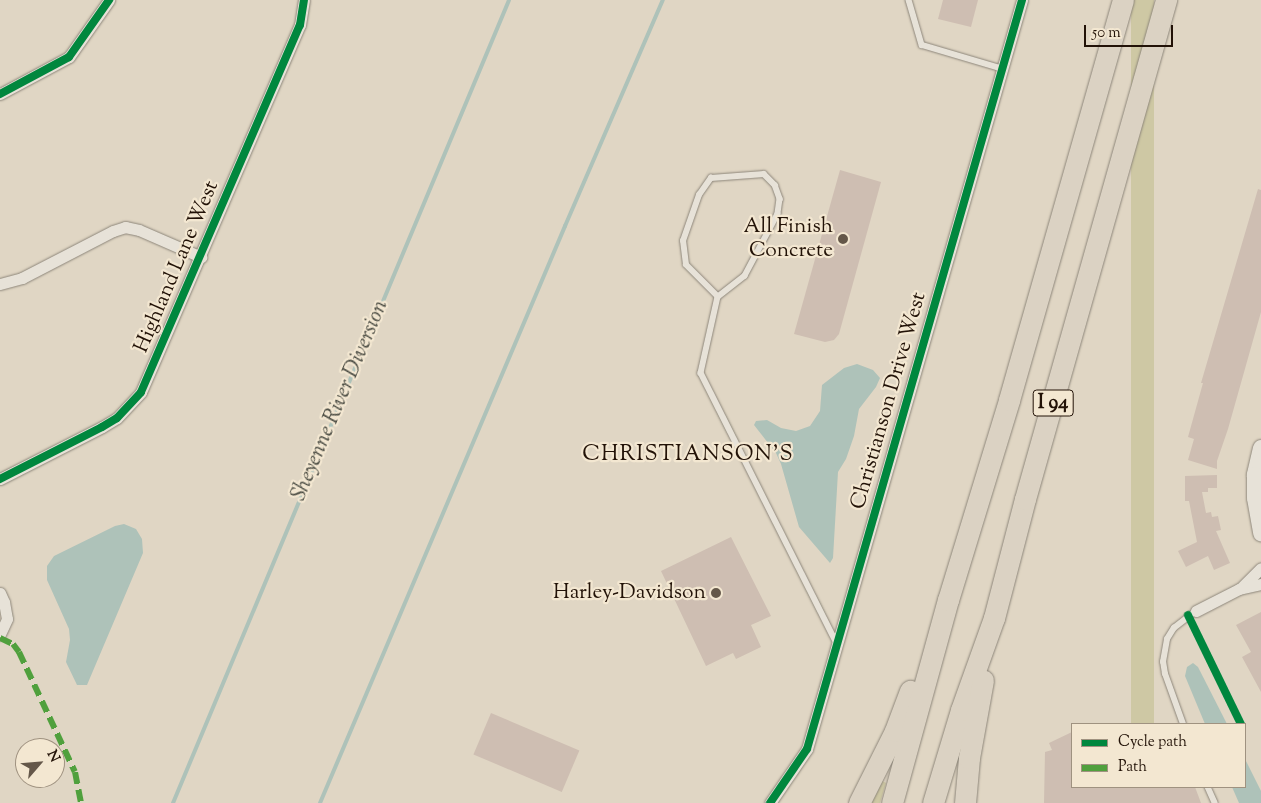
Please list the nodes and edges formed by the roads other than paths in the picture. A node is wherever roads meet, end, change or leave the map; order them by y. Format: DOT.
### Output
graph roads {
  1 [pos="109,0"];
  2 [pos="304,0"];
  3 [pos="909,0"];
  4 [pos="1022,0"];
  5 [pos="1124,0"];
  6 [pos="1166,0"];
  7 [pos="1003,69"];
  8 [pos="0,94"];
  9 [pos="201,257"];
  10 [pos="0,284"];
  11 [pos="718,297"];
  12 [pos="1261,448"];
  13 [pos="0,479"];
  14 [pos="1260,528"];
  15 [pos="1261,568"];
  16 [pos="1261,584"];
  17 [pos="1239,589"];
  18 [pos="0,593"];
  19 [pos="948,600"];
  20 [pos="1196,611"];
  21 [pos="0,634"];
  22 [pos="986,644"];
  23 [pos="838,645"];
  24 [pos="1183,723"];
  25 [pos="1208,788"];
  26 [pos="770,803"];
  27 [pos="858,803"];
  28 [pos="892,803"];
  29 [pos="933,803"];
  30 [pos="965,803"];
  31 [pos="1214,803"];
  1 -- 8 [label="street"];
  2 -- 9 [label="street, Highland Lane West"];
  3 -- 7 [label="lane"];
  4 -- 7 [label="street, Christianson Drive West"];
  5 -- 19 [label="highway, I 94"];
  6 -- 22 [label="highway, I 94"];
  7 -- 23 [label="street, Christianson Drive West"];
  9 -- 10 [label="street"];
  9 -- 13 [label="street, Highland Lane West"];
  11 -- 11 [label="lane"];
  11 -- 23 [label="lane"];
  12 -- 14 [label="street"];
  15 -- 17 [label="street"];
  16 -- 17 [label="street"];
  17 -- 20 [label="street"];
  18 -- 21 [label="street"];
  19 -- 27 [label="highway"];
  19 -- 28 [label="highway, I 94"];
  20 -- 24 [label="lane"];
  22 -- 29 [label="highway, I 94"];
  22 -- 30 [label="highway"];
  23 -- 26 [label="street, Christianson Drive West"];
  25 -- 31 [label="lane"];
}
